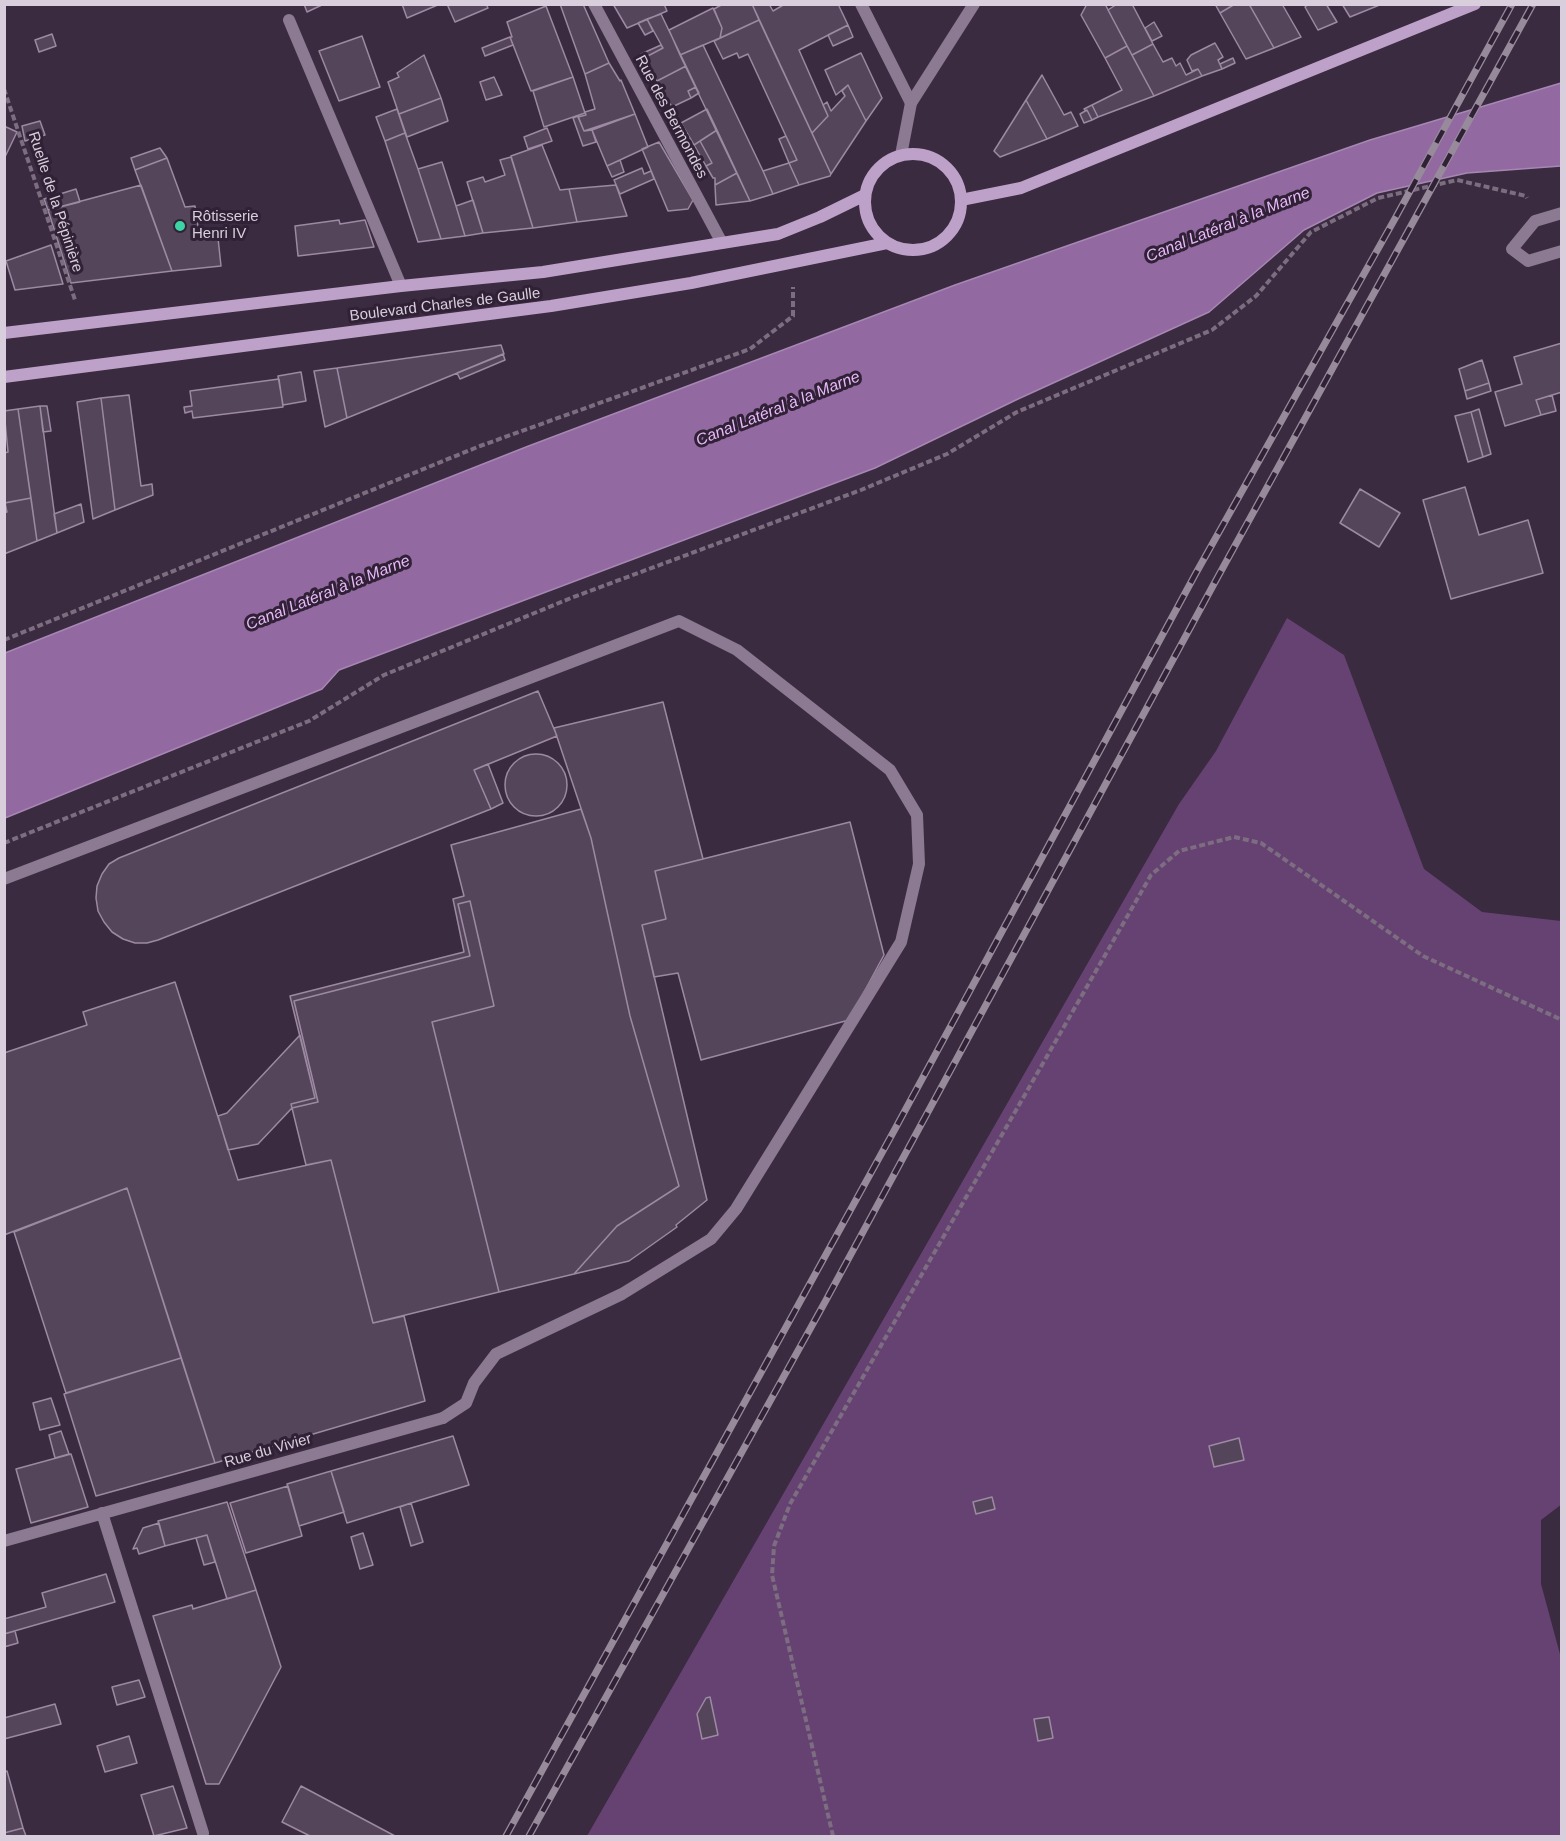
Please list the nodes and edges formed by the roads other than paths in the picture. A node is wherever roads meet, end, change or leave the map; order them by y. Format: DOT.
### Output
graph roads {
  1 [pos="594,4"];
  2 [pos="861,4"];
  3 [pos="974,4"];
  4 [pos="1475,4"];
  5 [pos="289,20"];
  6 [pos="911,103"];
  7 [pos="901,155"];
  8 [pos="866,195"];
  9 [pos="962,200"];
  10 [pos="1562,213"];
  11 [pos="722,243"];
  12 [pos="887,243"];
  13 [pos="1562,251"];
  14 [pos="401,286"];
  15 [pos="4,333"];
  16 [pos="4,377"];
  17 [pos="4,879"];
  18 [pos="102,1514"];
  19 [pos="4,1541"];
  20 [pos="202,1835"];
  1 -- 11 [label="street, Rue des Bermondes"];
  2 -- 6 [label="street"];
  3 -- 6 [label="street"];
  4 -- 9 [label="main road"];
  5 -- 14 [label="street"];
  6 -- 7 [label="street"];
  7 -- 8 [label="main road"];
  7 -- 9 [label="main road"];
  8 -- 11 [label="main road, Boulevard Charles de Gaulle"];
  8 -- 12 [label="main road"];
  9 -- 12 [label="main road"];
  10 -- 13 [label="street"];
  11 -- 14 [label="main road, Boulevard Charles de Gaulle"];
  12 -- 16 [label="main road, Boulevard Charles de Gaulle"];
  14 -- 15 [label="main road, Boulevard Charles de Gaulle"];
  17 -- 18 [label="street, Rue du Vivier"];
  18 -- 19 [label="street, Rue du Vivier"];
  18 -- 20 [label="street"];
}
